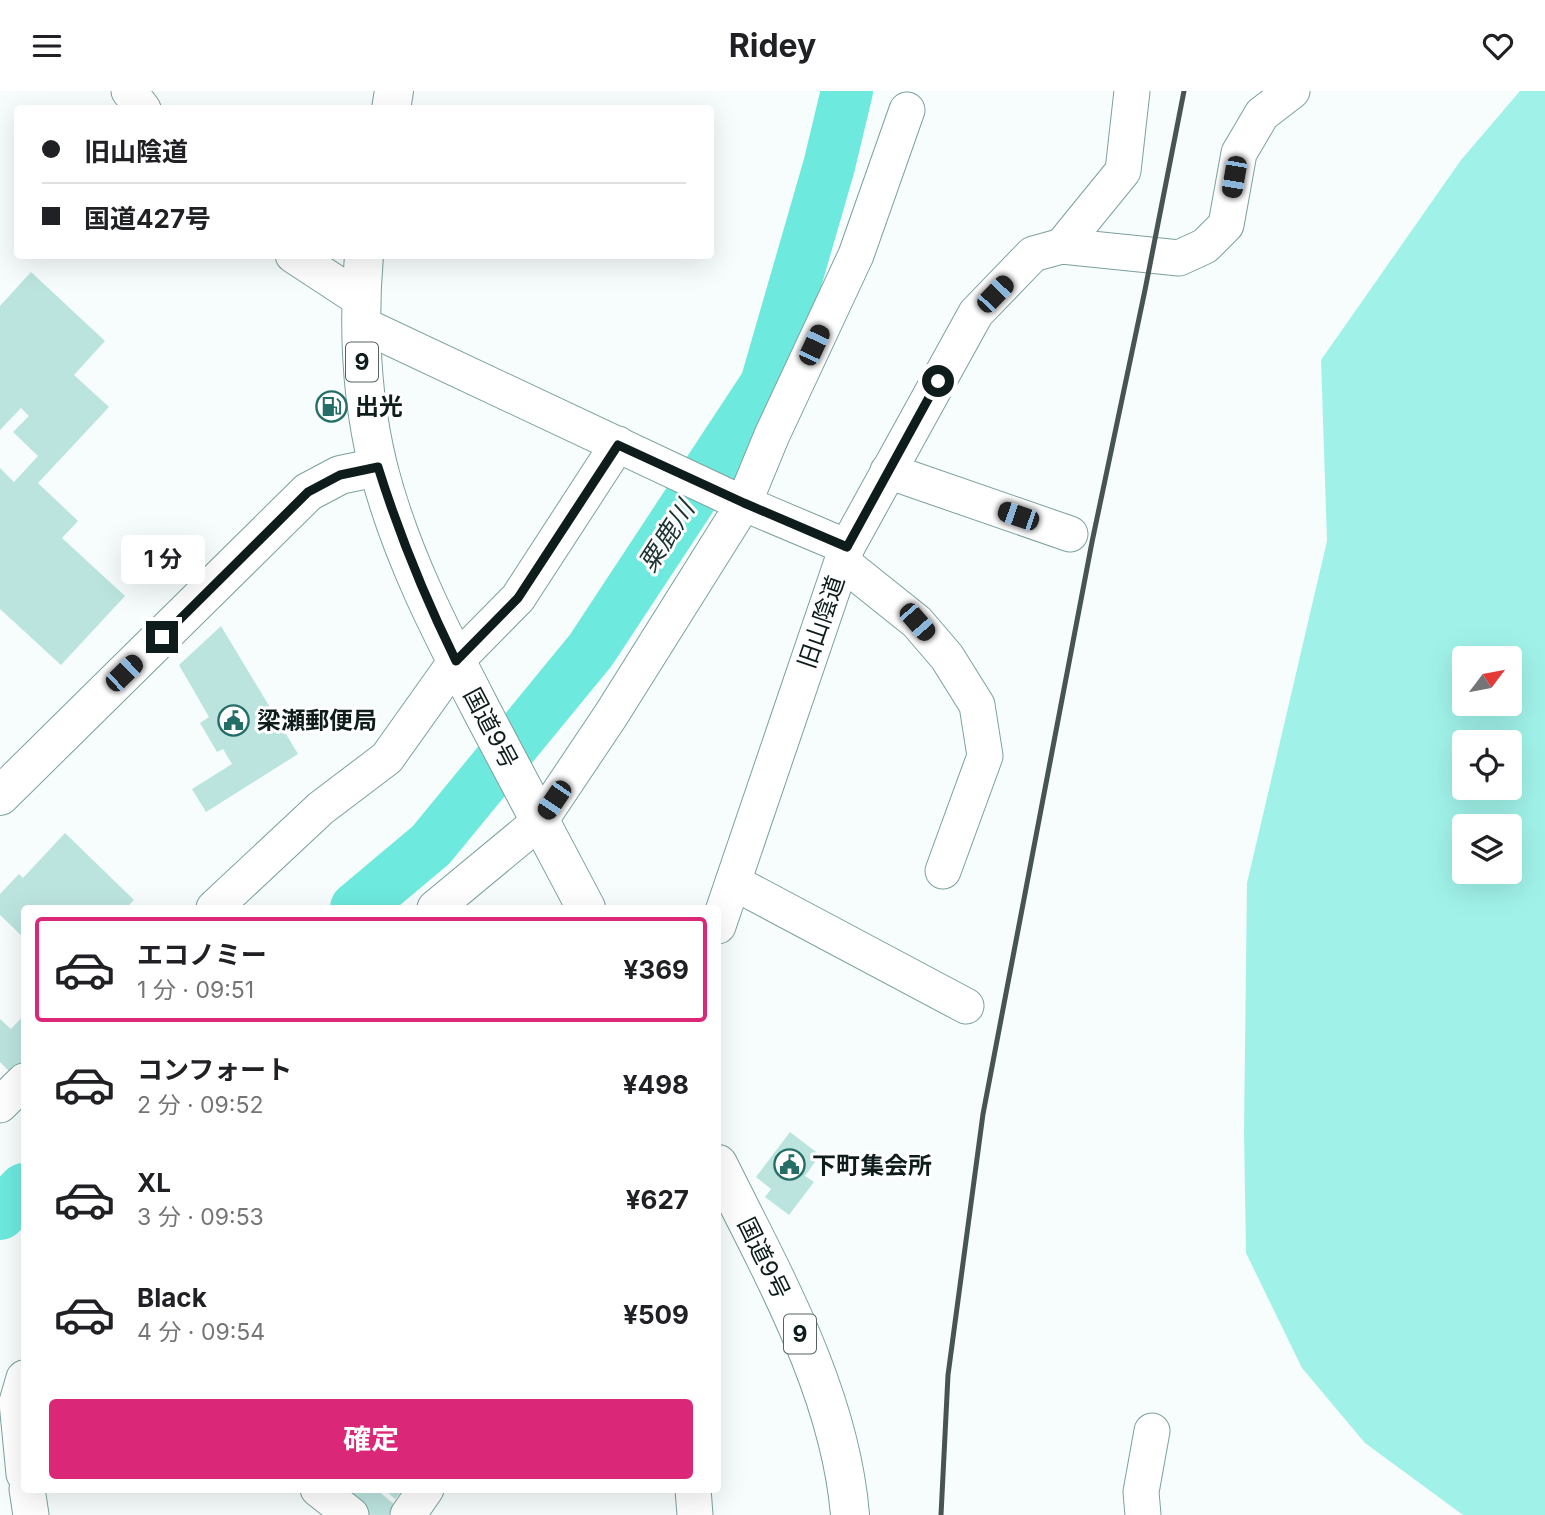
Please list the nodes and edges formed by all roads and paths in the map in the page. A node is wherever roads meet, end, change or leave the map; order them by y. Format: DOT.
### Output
graph roads {
  1 [pos="129,91"];
  2 [pos="1132,91"];
  3 [pos="1292,91"];
  4 [pos="140,105"];
  5 [pos="907,110"];
  6 [pos="1062,246"];
  7 [pos="298,259"];
  8 [pos="364,259"];
  9 [pos="360,312"];
  10 [pos="618,445"];
  11 [pos="378,467"];
  12 [pos="888,471"];
  13 [pos="738,500"];
  14 [pos="1070,534"];
  15 [pos="844,554"];
  16 [pos="460,669"];
  17 [pos="0,796"];
  18 [pos="535,812"];
  19 [pos="943,871"];
  20 [pos="733,882"];
  21 [pos="217,905"];
  22 [pos="438,905"];
  23 [pos="584,905"];
  24 [pos="721,917"];
  25 [pos="966,1006"];
  26 [pos="721,1170"];
  27 [pos="21,1388"];
  28 [pos="1153,1431"];
  29 [pos="21,1443"];
  30 [pos="28,1493"];
  31 [pos="323,1493"];
  32 [pos="423,1493"];
  33 [pos="693,1493"];
  34 [pos="1142,1504"];
  35 [pos="31,1515"];
  36 [pos="351,1515"];
  37 [pos="408,1515"];
  38 [pos="695,1515"];
  39 [pos="849,1515"];
  1 -- 4 [label="street"];
  2 -- 6 [label="street"];
  3 -- 6 [label="street, 旧山陰道"];
  5 -- 13 [label="street"];
  6 -- 12 [label="street, 旧山陰道"];
  7 -- 9 [label="street"];
  8 -- 9 [label="highway, 国道9号 / 9"];
  9 -- 10 [label="street"];
  9 -- 11 [label="highway, 国道9号 / 9"];
  10 -- 13 [label="street"];
  10 -- 16 [label="street"];
  11 -- 16 [label="highway, 国道9号 / 9"];
  11 -- 17 [label="highway"];
  12 -- 14 [label="street"];
  12 -- 15 [label="street, 旧山陰道"];
  13 -- 15 [label="street"];
  13 -- 18 [label="street"];
  15 -- 19 [label="street"];
  15 -- 20 [label="street, 旧山陰道"];
  16 -- 18 [label="highway, 国道9号 / 9"];
  16 -- 21 [label="street"];
  18 -- 22 [label="street"];
  18 -- 23 [label="highway, 国道9号 / 9"];
  20 -- 24 [label="street, 旧山陰道"];
  20 -- 25 [label="street"];
  26 -- 39 [label="highway, 国道9号 / 9"];
  27 -- 29 [label="street"];
  28 -- 34 [label="street"];
  30 -- 35 [label="street"];
  31 -- 36 [label="street"];
  32 -- 37 [label="street"];
  33 -- 38 [label="street"];
}
